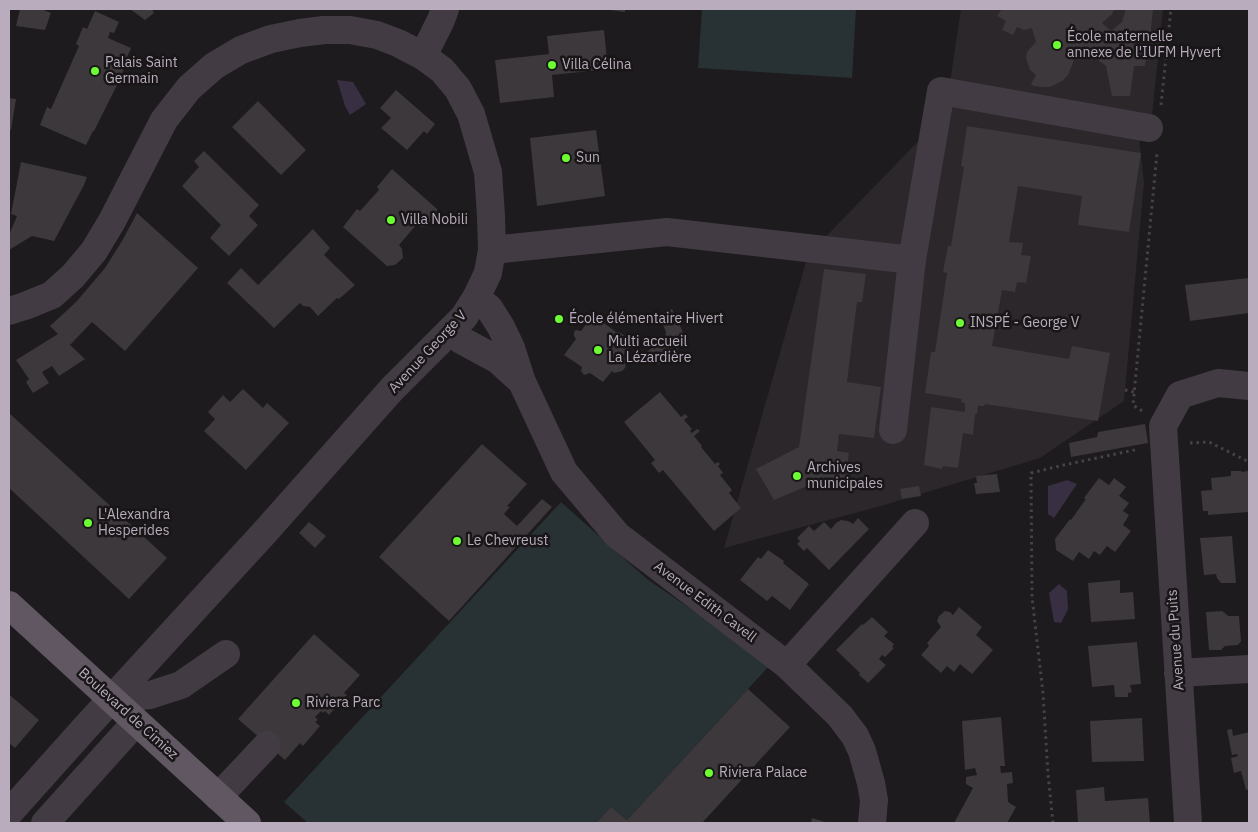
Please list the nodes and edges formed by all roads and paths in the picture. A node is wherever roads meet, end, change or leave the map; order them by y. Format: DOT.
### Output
graph roads {
  1 [pos="445,9"];
  2 [pos="1170,9"];
  3 [pos="423,56"];
  4 [pos="1156,127"];
  5 [pos="492,250"];
  6 [pos="912,260"];
  7 [pos="476,298"];
  8 [pos="9,311"];
  9 [pos="450,331"];
  10 [pos="522,382"];
  11 [pos="1249,386"];
  12 [pos="1125,390"];
  13 [pos="1134,392"];
  14 [pos="892,430"];
  15 [pos="1164,442"];
  16 [pos="1249,462"];
  17 [pos="915,523"];
  18 [pos="9,605"];
  19 [pos="226,654"];
  20 [pos="787,665"];
  21 [pos="1249,669"];
  22 [pos="1178,673"];
  23 [pos="111,699"];
  24 [pos="136,722"];
  25 [pos="267,745"];
  26 [pos="218,797"];
  27 [pos="9,813"];
  28 [pos="45,823"];
  29 [pos="247,823"];
  30 [pos="872,823"];
  31 [pos="1053,823"];
  32 [pos="1188,823"];
  1 -- 3 [label="street"];
  2 -- 4 [label="path"];
  3 -- 5 [label="street, Avenue George V"];
  3 -- 8 [label="street, Avenue George V"];
  4 -- 6 [label="street"];
  4 -- 13 [label="path"];
  5 -- 6 [label="street"];
  5 -- 7 [label="street, Avenue George V"];
  6 -- 14 [label="street"];
  7 -- 9 [label="street, Avenue George V"];
  7 -- 10 [label="street, Avenue Edith Cavell"];
  9 -- 10 [label="street, Avenue Edith Cavell"];
  9 -- 23 [label="street, Avenue George V"];
  10 -- 20 [label="street, Avenue Edith Cavell"];
  11 -- 15 [label="street"];
  12 -- 13 [label="path"];
  13 -- 15 [label="path"];
  15 -- 16 [label="path"];
  15 -- 22 [label="street, Avenue du Puits"];
  15 -- 31 [label="path"];
  17 -- 20 [label="street"];
  18 -- 23 [label="main road, Boulevard de Cimiez"];
  19 -- 23 [label="street"];
  20 -- 30 [label="street, Avenue Edith Cavell"];
  21 -- 22 [label="street"];
  22 -- 32 [label="street, Avenue du Puits"];
  23 -- 24 [label="main road, Boulevard de Cimiez"];
  23 -- 27 [label="street, Avenue George V"];
  24 -- 26 [label="main road, Boulevard de Cimiez"];
  24 -- 28 [label="street"];
  25 -- 26 [label="street"];
  26 -- 29 [label="main road, Boulevard de Cimiez"];
}
